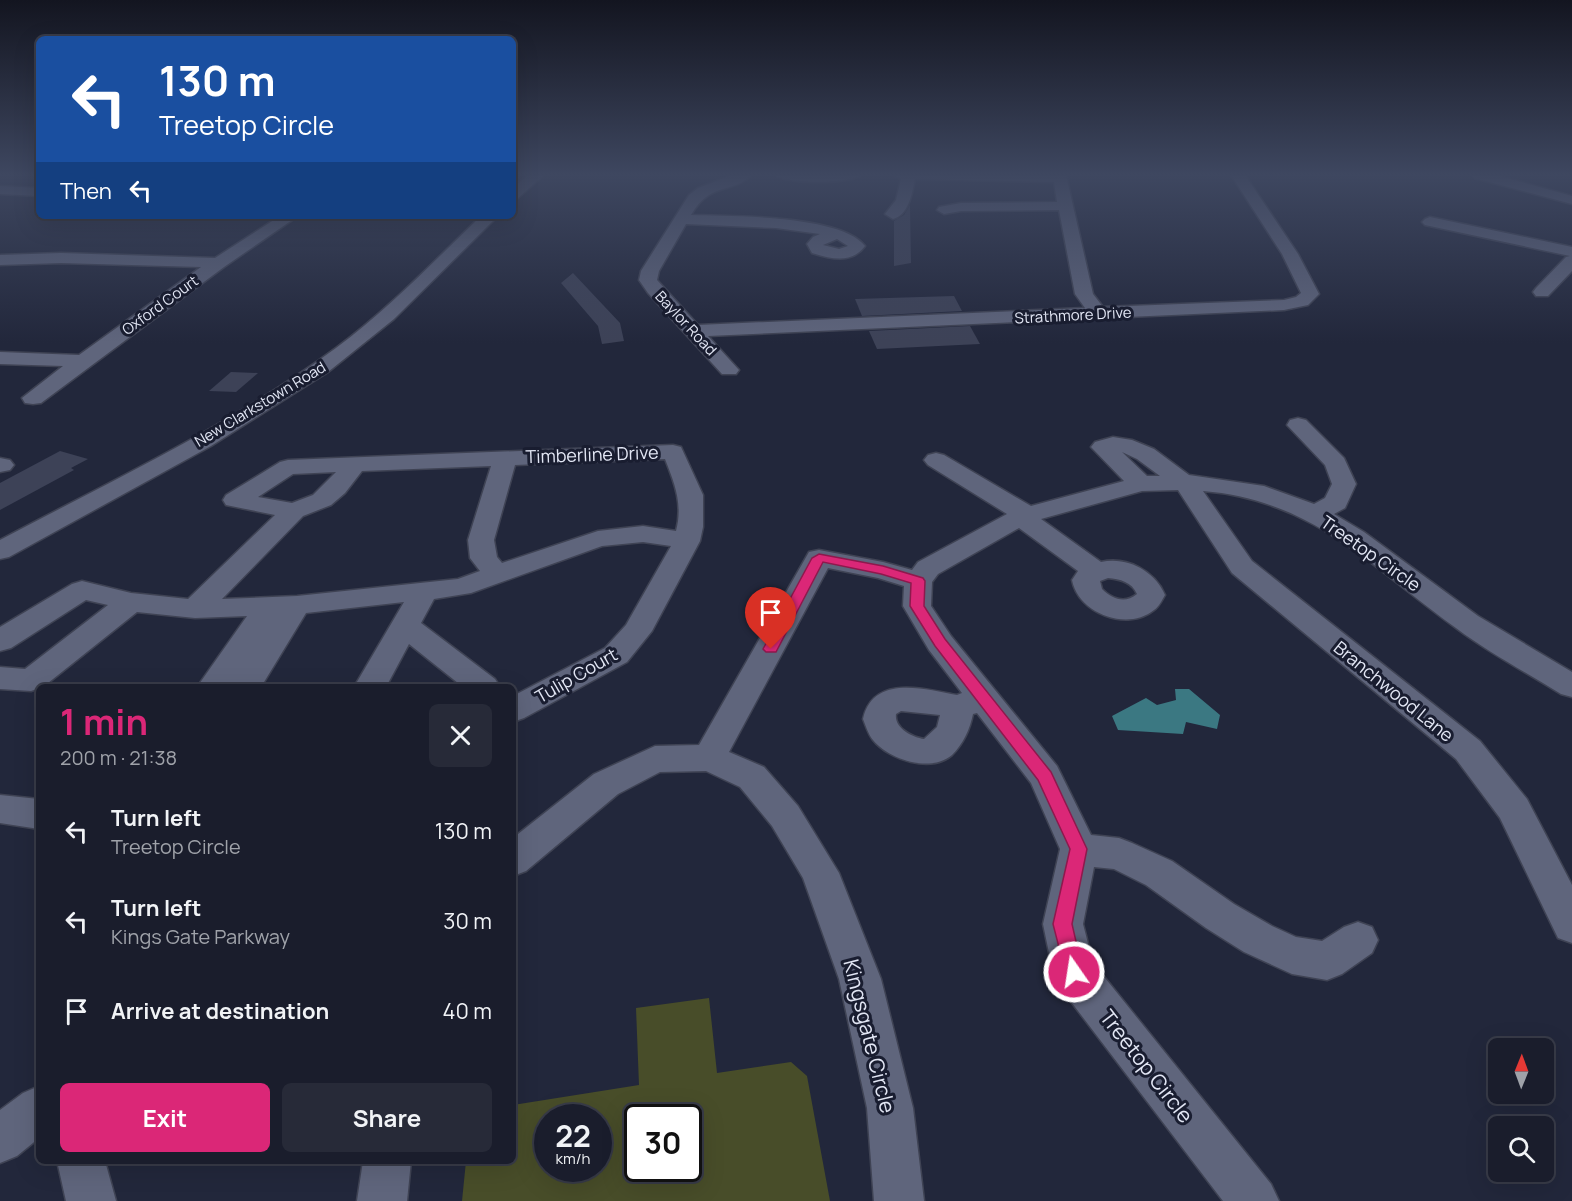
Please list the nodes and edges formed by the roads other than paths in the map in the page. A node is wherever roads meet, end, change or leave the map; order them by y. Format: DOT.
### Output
graph roads {
  1 [pos="267,231"];
  2 [pos="474,231"];
  3 [pos="675,231"];
  4 [pos="816,231"];
  5 [pos="1071,231"];
  6 [pos="1275,231"];
  7 [pos="1473,231"];
  8 [pos="834,235"];
  9 [pos="1572,252"];
  10 [pos="0,260"];
  11 [pos="1572,261"];
  12 [pos="218,263"];
  13 [pos="1542,292"];
  14 [pos="1098,314"];
  15 [pos="695,331"];
  16 [pos="0,358"];
  17 [pos="83,361"];
  18 [pos="729,370"];
  19 [pos="33,398"];
  20 [pos="1298,425"];
  21 [pos="506,458"];
  22 [pos="936,460"];
  23 [pos="355,464"];
  24 [pos="1184,482"];
  25 [pos="1141,484"];
  26 [pos="294,511"];
  27 [pos="1315,513"];
  28 [pos="1024,516"];
  29 [pos="687,541"];
  30 [pos="0,551"];
  31 [pos="1096,571"];
  32 [pos="497,575"];
  33 [pos="918,581"];
  34 [pos="423,592"];
  35 [pos="131,602"];
  36 [pos="283,606"];
  37 [pos="195,609"];
  38 [pos="405,626"];
  39 [pos="0,641"];
  40 [pos="0,678"];
  41 [pos="216,684"];
  42 [pos="246,684"];
  43 [pos="372,684"];
  44 [pos="480,684"];
  45 [pos="1572,686"];
  46 [pos="516,708"];
  47 [pos="709,758"];
  48 [pos="0,809"];
  49 [pos="36,814"];
  50 [pos="1078,849"];
  51 [pos="516,858"];
  52 [pos="1572,925"];
  53 [pos="1358,940"];
  54 [pos="36,1110"];
  55 [pos="0,1139"];
  56 [pos="82,1164"];
  57 [pos="387,1164"];
  58 [pos="91,1201"];
  59 [pos="382,1201"];
  60 [pos="899,1201"];
  61 [pos="1254,1201"];
  1 -- 12 [label="street, Oxford Court"];
  2 -- 30 [label="street, New Clarkstown Road"];
  3 -- 15 [label="street, Baylor Road"];
  4 -- 8 [label="street"];
  5 -- 14 [label="street"];
  6 -- 14 [label="street, Strathmore Drive"];
  7 -- 9 [label="street"];
  10 -- 12 [label="street"];
  11 -- 13 [label="street"];
  12 -- 17 [label="street, Oxford Court"];
  14 -- 15 [label="street, Strathmore Drive"];
  15 -- 18 [label="street, Baylor Road"];
  16 -- 17 [label="street"];
  17 -- 19 [label="street, Oxford Court"];
  20 -- 27 [label="street"];
  21 -- 23 [label="street, Timberline Drive"];
  21 -- 29 [label="street, Timberline Drive"];
  21 -- 32 [label="street, Timberline Drive"];
  22 -- 28 [label="street"];
  23 -- 26 [label="street"];
  23 -- 26 [label="street, Timberline Drive"];
  24 -- 25 [label="street, Treetop Circle"];
  24 -- 25 [label="street"];
  24 -- 27 [label="street, Treetop Circle"];
  24 -- 52 [label="street, Branchwood Lane"];
  25 -- 28 [label="street, Treetop Circle"];
  26 -- 37 [label="street"];
  27 -- 45 [label="street, Treetop Circle"];
  28 -- 31 [label="street"];
  28 -- 33 [label="street, Treetop Circle"];
  29 -- 32 [label="street"];
  29 -- 46 [label="street, Tulip Court"];
  32 -- 34 [label="street"];
  33 -- 47 [label="street"];
  33 -- 50 [label="street"];
  34 -- 36 [label="street"];
  34 -- 38 [label="street"];
  35 -- 37 [label="street"];
  35 -- 39 [label="street"];
  35 -- 40 [label="street"];
  36 -- 37 [label="street"];
  36 -- 41 [label="street"];
  36 -- 42 [label="street"];
  38 -- 43 [label="street"];
  38 -- 44 [label="street"];
  47 -- 51 [label="street, Kingsgate Circle"];
  47 -- 60 [label="street, Kingsgate Circle"];
  48 -- 49 [label="street"];
  50 -- 53 [label="street"];
  50 -- 61 [label="street, Treetop Circle"];
  54 -- 55 [label="street"];
  56 -- 58 [label="street"];
  57 -- 59 [label="street"];
}
